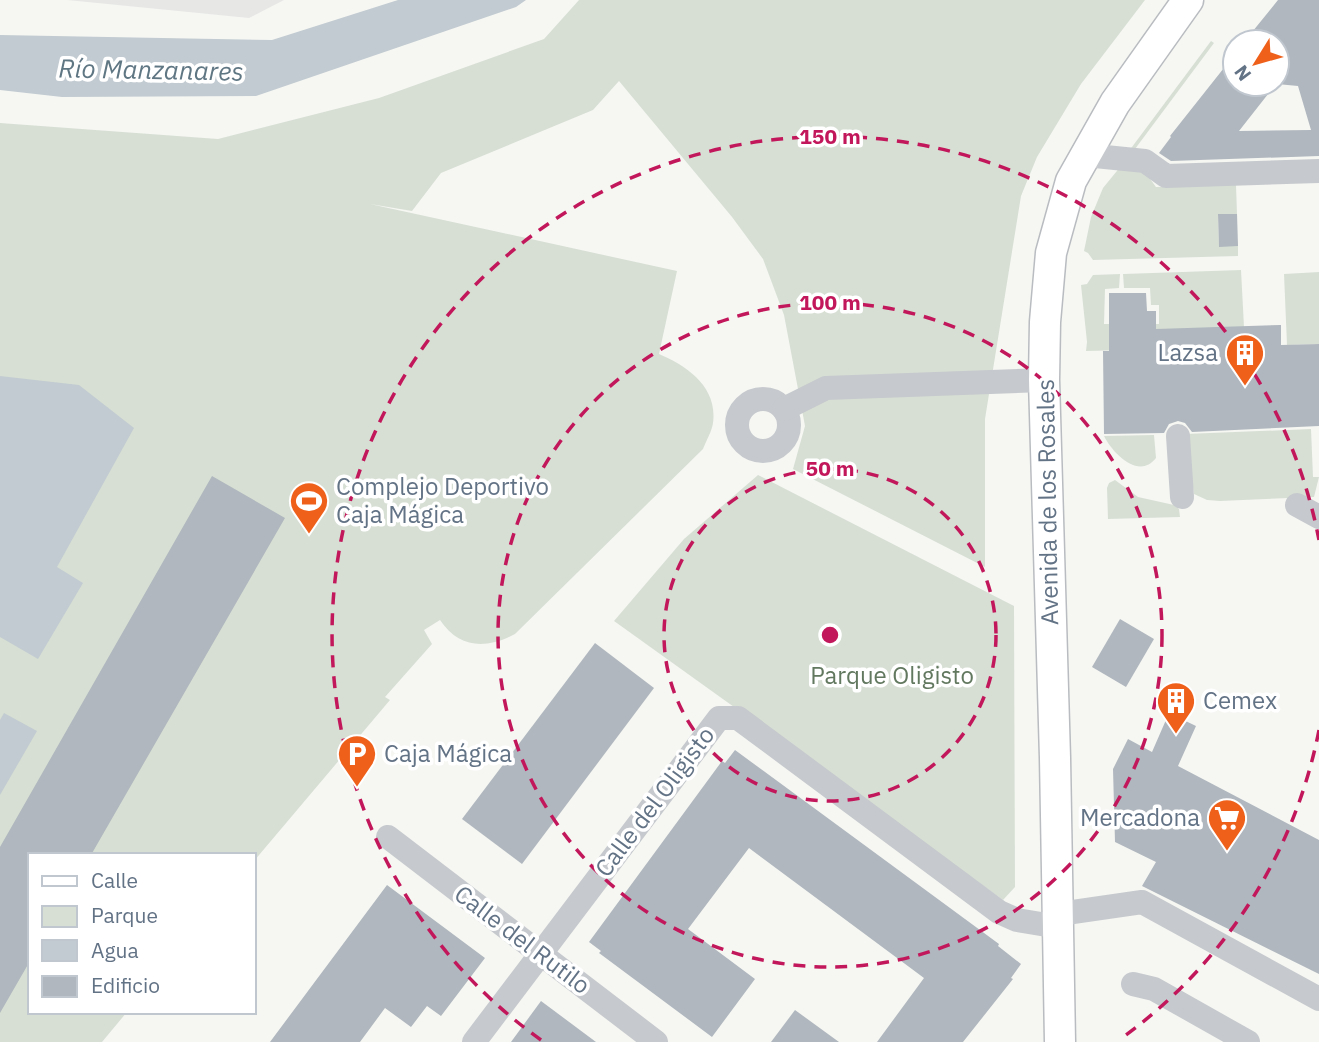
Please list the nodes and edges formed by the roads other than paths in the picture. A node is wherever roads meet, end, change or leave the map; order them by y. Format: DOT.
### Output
graph roads {
  1 [pos="1188,0"];
  2 [pos="1085,155"];
  3 [pos="1319,171"];
  4 [pos="1044,380"];
  5 [pos="784,409"];
  6 [pos="1178,436"];
  7 [pos="1182,497"];
  8 [pos="1297,505"];
  9 [pos="1319,517"];
  10 [pos="388,837"];
  11 [pos="1059,921"];
  12 [pos="540,954"];
  13 [pos="1133,984"];
  14 [pos="1319,999"];
  15 [pos="474,1042"];
  16 [pos="656,1042"];
  17 [pos="1060,1042"];
  18 [pos="1248,1042"];
  1 -- 2 [label="main road, Avenida de los Rosales"];
  2 -- 3 [label="street"];
  2 -- 4 [label="main road, Avenida de los Rosales"];
  4 -- 5 [label="street"];
  4 -- 11 [label="main road, Avenida de los Rosales"];
  6 -- 7 [label="street"];
  8 -- 9 [label="street"];
  10 -- 12 [label="street, Calle del Rutilo"];
  11 -- 12 [label="street, Calle del Oligisto"];
  11 -- 14 [label="street"];
  11 -- 17 [label="main road, Avenida de los Rosales"];
  12 -- 15 [label="street, Calle del Oligisto"];
  12 -- 16 [label="street, Calle del Rutilo"];
  13 -- 18 [label="street"];
}
